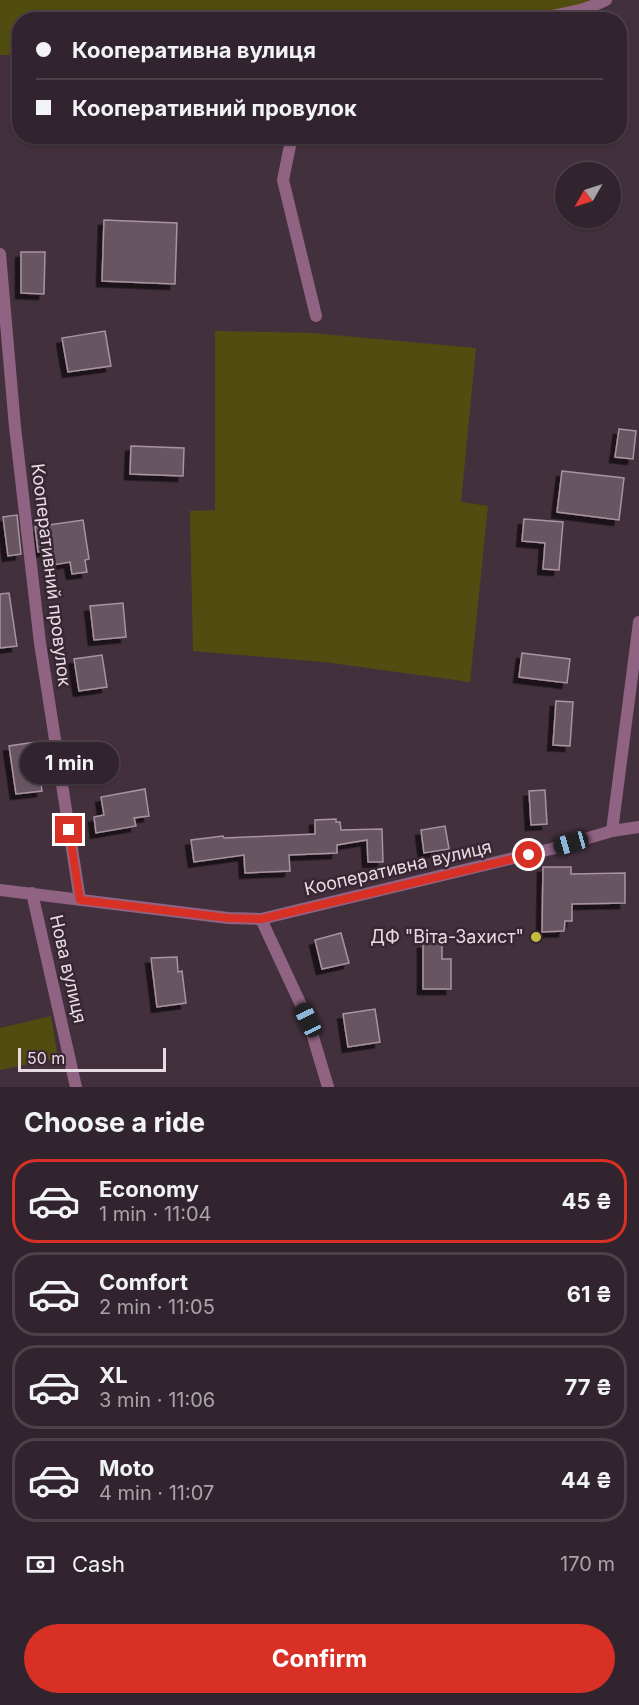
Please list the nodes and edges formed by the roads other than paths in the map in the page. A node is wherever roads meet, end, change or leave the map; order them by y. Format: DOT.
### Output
graph roads {
  1 [pos="606,0"];
  2 [pos="570,12"];
  3 [pos="291,144"];
  4 [pos="0,254"];
  5 [pos="316,316"];
  6 [pos="639,622"];
  7 [pos="639,827"];
  8 [pos="612,831"];
  9 [pos="0,890"];
  10 [pos="32,893"];
  11 [pos="80,900"];
  12 [pos="261,919"];
  13 [pos="76,1087"];
  14 [pos="328,1087"];
  1 -- 2 [label="street"];
  3 -- 5 [label="street"];
  4 -- 11 [label="street, Кооперативний провулок"];
  6 -- 8 [label="street"];
  7 -- 8 [label="street, Кооперативна вулиця"];
  8 -- 12 [label="street, Кооперативна вулиця"];
  9 -- 10 [label="street, Кооперативна вулиця"];
  10 -- 11 [label="street, Кооперативна вулиця"];
  10 -- 13 [label="street, Нова вулиця"];
  11 -- 12 [label="street, Кооперативна вулиця"];
  12 -- 14 [label="street"];
}
